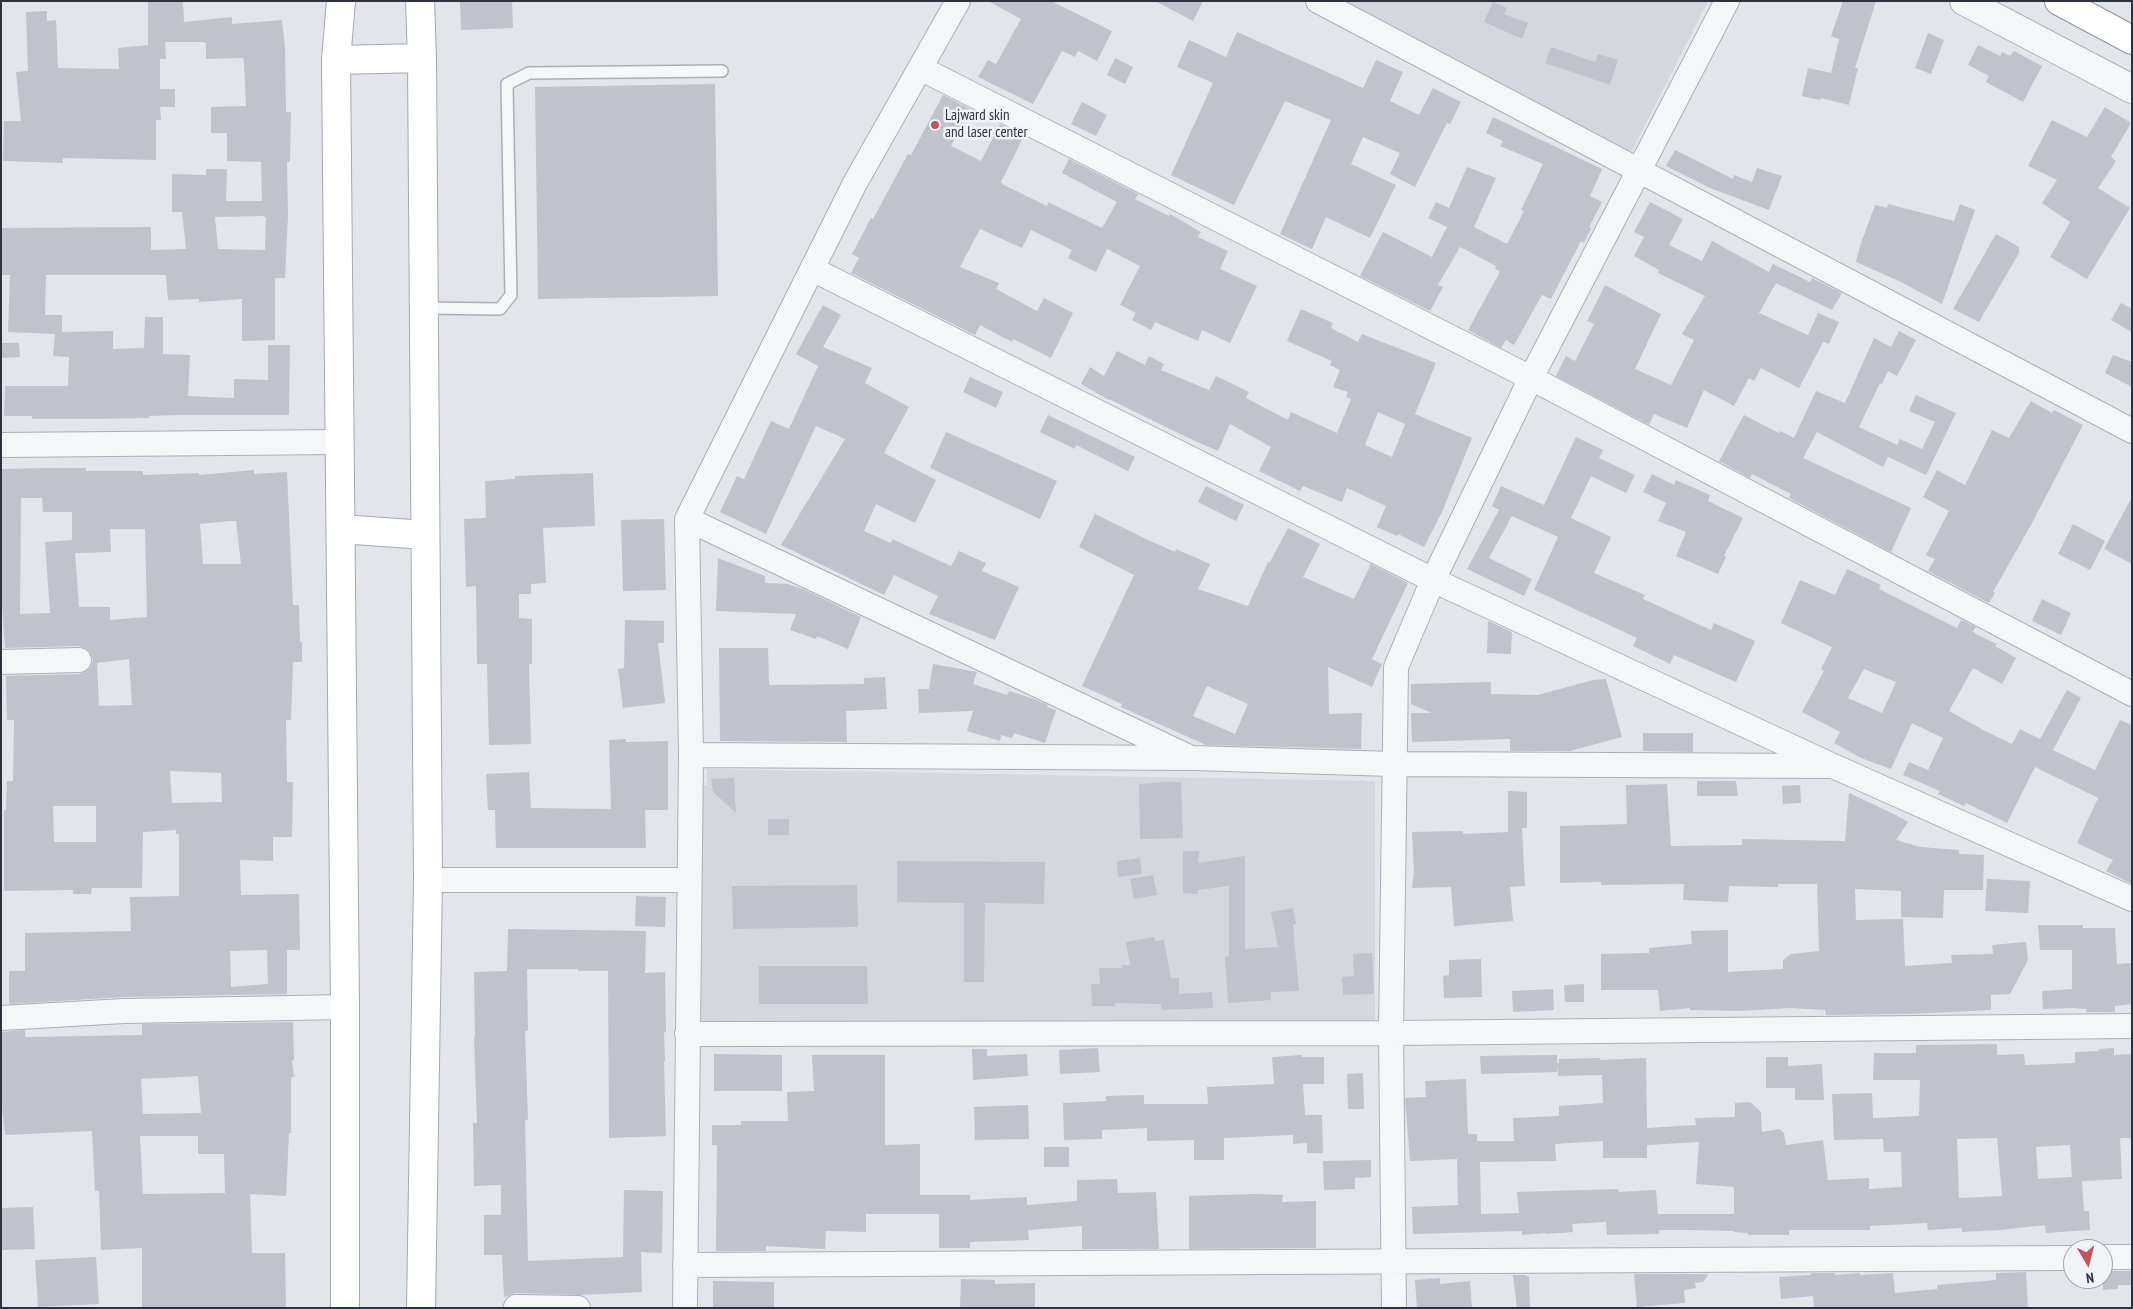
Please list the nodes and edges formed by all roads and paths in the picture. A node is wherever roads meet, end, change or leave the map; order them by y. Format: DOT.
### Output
graph roads {
  1 [pos="341,1"];
  2 [pos="420,1"];
  3 [pos="958,1"];
  4 [pos="1318,1"];
  5 [pos="1727,1"];
  6 [pos="1964,1"];
  7 [pos="2059,1"];
  8 [pos="2132,40"];
  9 [pos="422,58"];
  10 [pos="336,60"];
  11 [pos="920,68"];
  12 [pos="722,71"];
  13 [pos="2132,89"];
  14 [pos="1639,172"];
  15 [pos="812,269"];
  16 [pos="424,308"];
  17 [pos="1531,378"];
  18 [pos="2132,431"];
  19 [pos="340,442"];
  20 [pos="1,445"];
  21 [pos="687,519"];
  22 [pos="341,530"];
  23 [pos="425,535"];
  24 [pos="1432,580"];
  25 [pos="79,660"];
  26 [pos="1,662"];
  27 [pos="2132,694"];
  28 [pos="691,755"];
  29 [pos="1193,758"];
  30 [pos="1393,764"];
  31 [pos="1833,766"];
  32 [pos="428,880"];
  33 [pos="688,880"];
  34 [pos="2132,899"];
  35 [pos="345,1007"];
  36 [pos="1,1018"];
  37 [pos="2132,1026"];
  38 [pos="1392,1033"];
  39 [pos="687,1034"];
  40 [pos="2113,1257"];
  41 [pos="2132,1257"];
  42 [pos="2063,1258"];
  43 [pos="1394,1261"];
  44 [pos="685,1266"];
  45 [pos="516,1307"];
  46 [pos="345,1308"];
  47 [pos="421,1308"];
  48 [pos="578,1308"];
  49 [pos="685,1308"];
  50 [pos="1394,1308"];
  1 -- 10 [label="main road"];
  2 -- 9 [label="main road"];
  3 -- 11 [label="street"];
  4 -- 14 [label="street"];
  5 -- 14 [label="street"];
  6 -- 13 [label="street"];
  7 -- 8 [label="main road"];
  9 -- 10 [label="main road"];
  9 -- 16 [label="main road"];
  10 -- 19 [label="main road"];
  11 -- 15 [label="street"];
  11 -- 17 [label="street"];
  12 -- 16 [label="lane"];
  14 -- 17 [label="street"];
  14 -- 18 [label="street"];
  15 -- 21 [label="street"];
  15 -- 24 [label="street"];
  16 -- 23 [label="main road"];
  17 -- 24 [label="street"];
  17 -- 27 [label="street"];
  19 -- 20 [label="street"];
  19 -- 22 [label="main road"];
  21 -- 28 [label="street"];
  21 -- 29 [label="street"];
  22 -- 23 [label="main road"];
  22 -- 35 [label="main road"];
  23 -- 32 [label="main road"];
  24 -- 30 [label="street"];
  24 -- 31 [label="street"];
  25 -- 26 [label="street"];
  28 -- 29 [label="street"];
  28 -- 33 [label="street"];
  29 -- 30 [label="street"];
  30 -- 31 [label="street"];
  30 -- 38 [label="street"];
  31 -- 34 [label="street"];
  32 -- 33 [label="street"];
  32 -- 47 [label="main road"];
  33 -- 39 [label="street"];
  35 -- 36 [label="street"];
  35 -- 46 [label="main road"];
  37 -- 38 [label="street"];
  38 -- 39 [label="street"];
  38 -- 43 [label="street"];
  39 -- 44 [label="street"];
  40 -- 41 [label="street"];
  42 -- 43 [label="street"];
  43 -- 44 [label="street"];
  43 -- 50 [label="street"];
  44 -- 49 [label="street"];
  45 -- 48 [label="street"];
}
